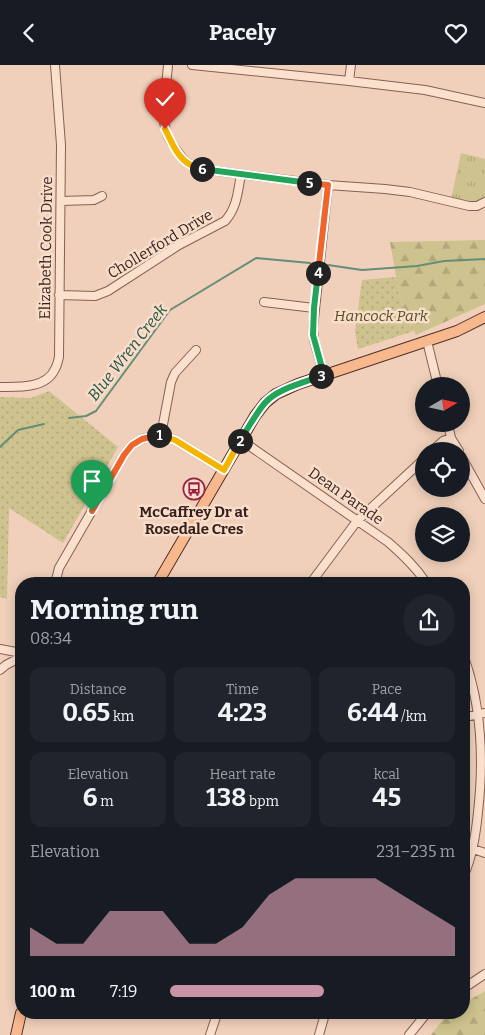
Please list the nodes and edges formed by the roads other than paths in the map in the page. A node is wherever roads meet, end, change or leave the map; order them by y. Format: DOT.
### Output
graph roads {
  1 [pos="55,65"];
  2 [pos="168,65"];
  3 [pos="192,65"];
  4 [pos="351,65"];
  5 [pos="349,81"];
  6 [pos="485,103"];
  7 [pos="241,174"];
  8 [pos="328,185"];
  9 [pos="102,195"];
  10 [pos="60,201"];
  11 [pos="485,202"];
  12 [pos="59,295"];
  13 [pos="264,302"];
  14 [pos="314,308"];
  15 [pos="485,317"];
  16 [pos="427,341"];
  17 [pos="196,350"];
  18 [pos="324,375"];
  19 [pos="436,377"];
  20 [pos="0,387"];
  21 [pos="450,433"];
  22 [pos="161,435"];
  23 [pos="451,438"];
  24 [pos="241,440"];
  25 [pos="442,442"];
  26 [pos="453,442"];
  27 [pos="415,467"];
  28 [pos="224,470"];
  29 [pos="470,472"];
  30 [pos="485,499"];
  31 [pos="357,521"];
  32 [pos="57,577"];
  33 [pos="161,577"];
  34 [pos="315,577"];
  35 [pos="422,577"];
  36 [pos="0,649"];
  37 [pos="15,652"];
  38 [pos="15,660"];
  39 [pos="0,670"];
  40 [pos="470,675"];
  41 [pos="482,714"];
  42 [pos="473,849"];
  43 [pos="485,853"];
  44 [pos="470,858"];
  45 [pos="485,974"];
  46 [pos="470,984"];
  47 [pos="20,1019"];
  48 [pos="215,1019"];
  49 [pos="323,1019"];
  50 [pos="422,1019"];
  51 [pos="16,1035"];
  52 [pos="210,1035"];
  53 [pos="318,1035"];
  54 [pos="409,1035"];
  1 -- 10 [label="street, Elizabeth Cook Drive"];
  2 -- 7 [label="street"];
  3 -- 5 [label="street"];
  4 -- 5 [label="street"];
  5 -- 6 [label="street"];
  7 -- 8 [label="street"];
  7 -- 12 [label="street, Chollerford Drive"];
  8 -- 11 [label="street"];
  8 -- 14 [label="street"];
  9 -- 10 [label="street"];
  10 -- 12 [label="street, Elizabeth Cook Drive"];
  12 -- 20 [label="street, Elizabeth Cook Drive"];
  13 -- 14 [label="street"];
  14 -- 18 [label="street"];
  15 -- 16 [label="main road"];
  16 -- 18 [label="main road"];
  16 -- 19 [label="street"];
  17 -- 22 [label="street"];
  18 -- 24 [label="main road"];
  21 -- 23 [label="street"];
  22 -- 28 [label="street"];
  22 -- 32 [label="street"];
  23 -- 25 [label="street"];
  23 -- 26 [label="street"];
  24 -- 28 [label="main road"];
  24 -- 31 [label="street, Dean Parade"];
  27 -- 31 [label="street"];
  28 -- 33 [label="main road"];
  29 -- 30 [label="street"];
  31 -- 34 [label="street"];
  31 -- 35 [label="street, Dean Parade"];
  36 -- 37 [label="street"];
  38 -- 39 [label="street"];
  40 -- 41 [label="street"];
  41 -- 42 [label="street"];
  42 -- 43 [label="street"];
  42 -- 44 [label="street"];
  45 -- 46 [label="street"];
  47 -- 51 [label="main road"];
  48 -- 52 [label="street"];
  49 -- 53 [label="street"];
  50 -- 54 [label="street"];
}
